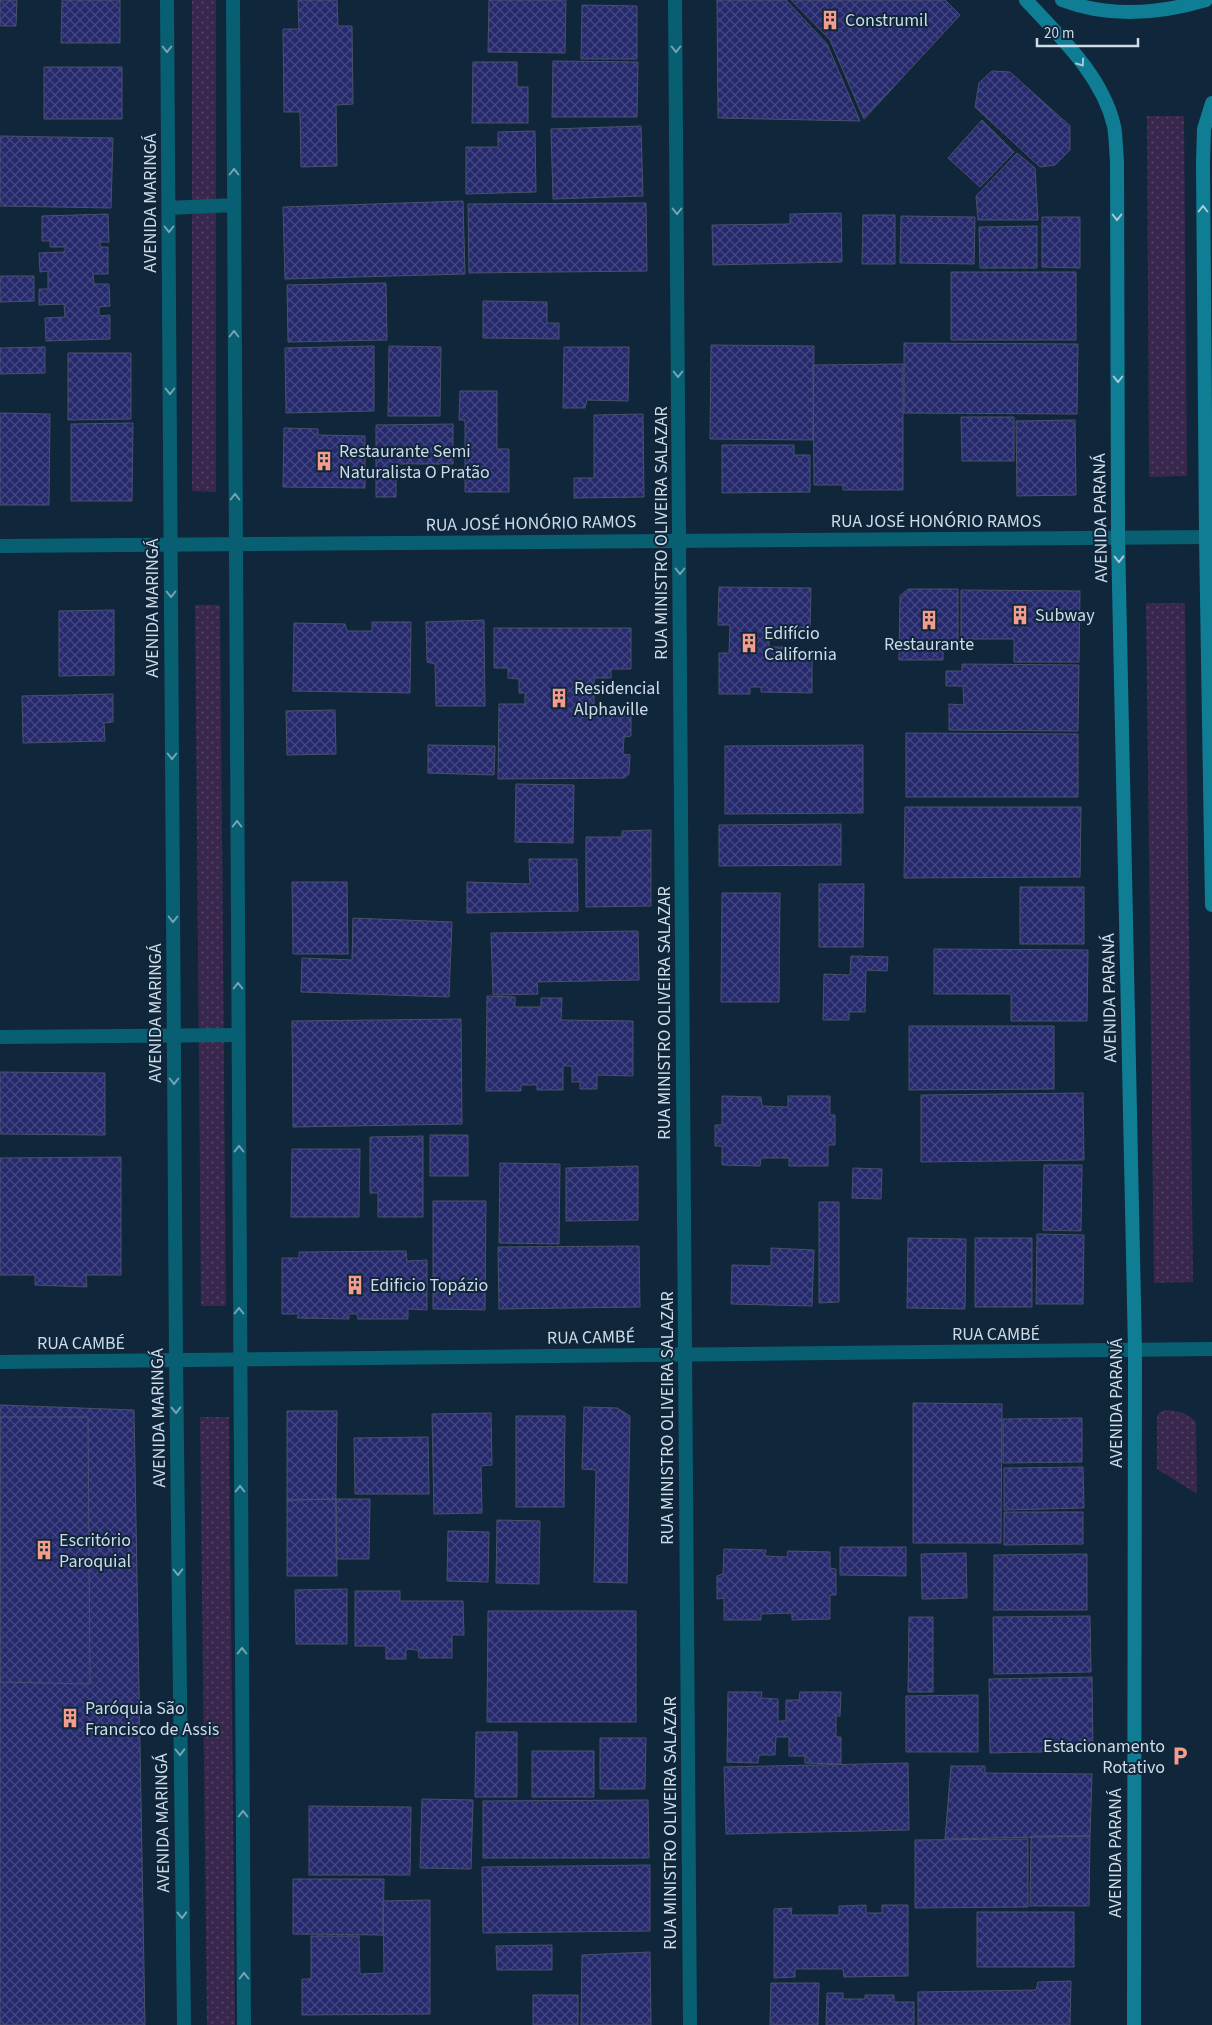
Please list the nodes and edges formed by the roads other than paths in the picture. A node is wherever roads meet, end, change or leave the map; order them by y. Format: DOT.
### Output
graph roads {
  1 [pos="167,0"];
  2 [pos="233,0"];
  3 [pos="675,0"];
  4 [pos="1026,0"];
  5 [pos="1062,0"];
  6 [pos="1206,0"];
  7 [pos="1212,103"];
  8 [pos="234,205"];
  9 [pos="168,208"];
  10 [pos="1209,537"];
  11 [pos="1118,538"];
  12 [pos="680,540"];
  13 [pos="171,545"];
  14 [pos="235,545"];
  15 [pos="0,546"];
  16 [pos="1212,905"];
  17 [pos="238,1035"];
  18 [pos="174,1036"];
  19 [pos="0,1037"];
  20 [pos="1212,1350"];
  21 [pos="1135,1351"];
  22 [pos="686,1355"];
  23 [pos="240,1360"];
  24 [pos="176,1361"];
  25 [pos="0,1362"];
  26 [pos="184,2025"];
  27 [pos="244,2025"];
  28 [pos="690,2025"];
  29 [pos="1134,2025"];
  1 -- 9 [label="street, AVENIDA MARINGÁ, one-way"];
  8 -- 2 [label="street, one-way"];
  3 -- 12 [label="street, RUA MINISTRO OLIVEIRA SALAZAR, one-way"];
  4 -- 11 [label="main road, AVENIDA PARANÁ, one-way"];
  5 -- 6 [label="main road"];
  10 -- 7 [label="main road, one-way"];
  8 -- 9 [label="street"];
  14 -- 8 [label="street, one-way"];
  9 -- 13 [label="street, AVENIDA MARINGÁ, one-way"];
  10 -- 11 [label="street, RUA JOSÉ HONÓRIO RAMOS"];
  10 -- 16 [label="main road"];
  11 -- 12 [label="street, RUA JOSÉ HONÓRIO RAMOS"];
  11 -- 21 [label="main road, AVENIDA PARANÁ, one-way"];
  12 -- 14 [label="street, RUA JOSÉ HONÓRIO RAMOS"];
  12 -- 22 [label="street, RUA MINISTRO OLIVEIRA SALAZAR, one-way"];
  13 -- 14 [label="street, RUA JOSÉ HONÓRIO RAMOS"];
  13 -- 15 [label="street, RUA JOSÉ HONÓRIO RAMOS"];
  13 -- 18 [label="street, AVENIDA MARINGÁ, one-way"];
  17 -- 14 [label="street, one-way"];
  17 -- 18 [label="street"];
  23 -- 17 [label="street, one-way"];
  18 -- 19 [label="street"];
  18 -- 24 [label="street, AVENIDA MARINGÁ, one-way"];
  20 -- 21 [label="street, RUA CAMBÉ"];
  21 -- 22 [label="street, RUA CAMBÉ"];
  21 -- 29 [label="main road, AVENIDA PARANÁ"];
  22 -- 23 [label="street, RUA CAMBÉ"];
  22 -- 28 [label="street, RUA MINISTRO OLIVEIRA SALAZAR"];
  23 -- 24 [label="street, RUA CAMBÉ"];
  27 -- 23 [label="street, one-way"];
  24 -- 25 [label="street, RUA CAMBÉ"];
  24 -- 26 [label="street, AVENIDA MARINGÁ, one-way"];
}
